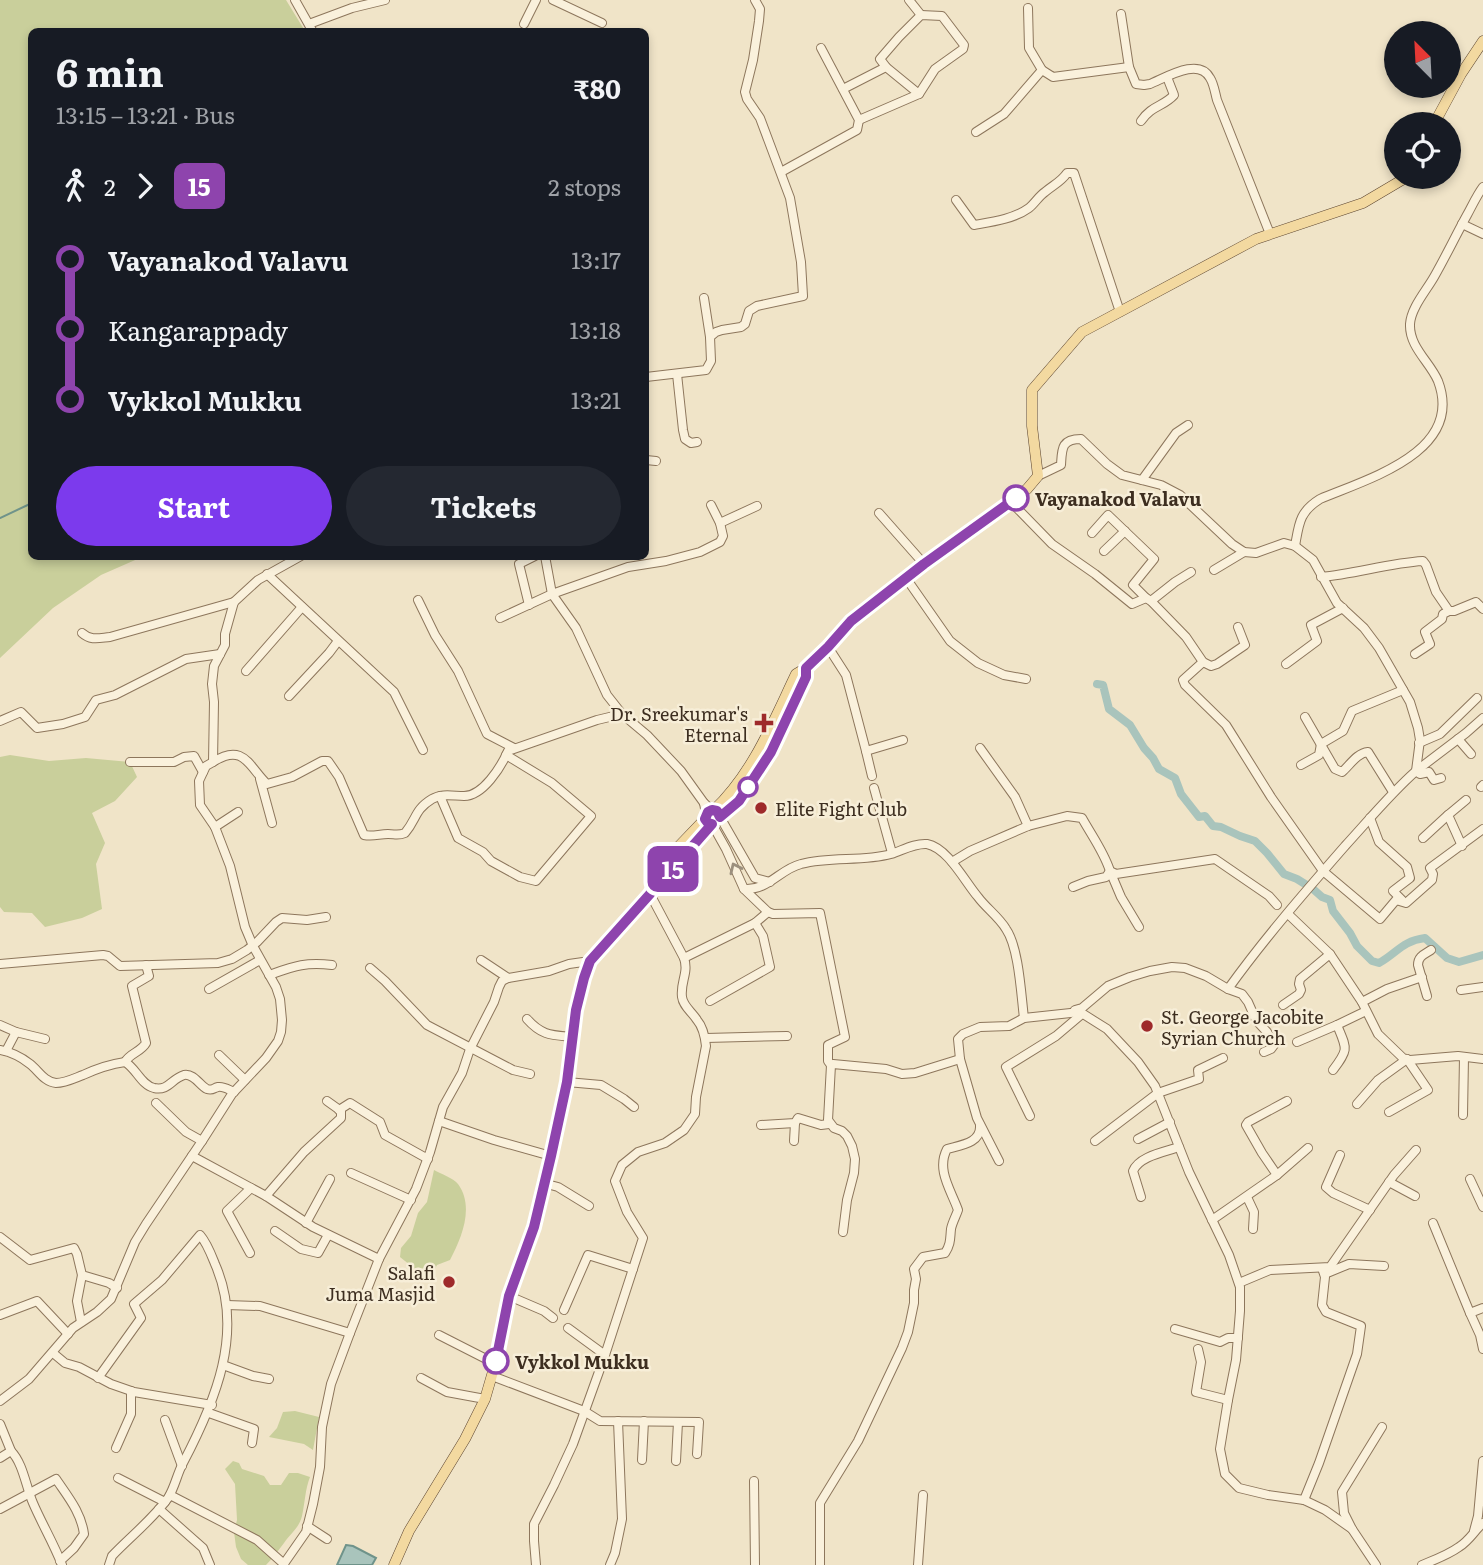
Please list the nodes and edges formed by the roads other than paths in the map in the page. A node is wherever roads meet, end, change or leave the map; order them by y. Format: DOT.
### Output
graph roads {
  1 [pos="295,0"];
  2 [pos="385,0"];
  3 [pos="536,0"];
  4 [pos="553,0"];
  5 [pos="755,0"];
  6 [pos="909,0"];
  7 [pos="1028,8"];
  8 [pos="1121,14"];
  9 [pos="921,15"];
  10 [pos="602,23"];
  11 [pos="524,24"];
  12 [pos="311,28"];
  13 [pos="1483,41"];
  14 [pos="821,48"];
  15 [pos="886,67"];
  16 [pos="1129,67"];
  17 [pos="1042,70"];
  18 [pos="1167,77"];
  19 [pos="843,89"];
  20 [pos="919,94"];
  21 [pos="1440,112"];
  22 [pos="859,120"];
  23 [pos="1141,121"];
  24 [pos="976,132"];
  25 [pos="781,172"];
  26 [pos="1483,187"];
  27 [pos="1387,189"];
  28 [pos="956,200"];
  29 [pos="1462,224"];
  30 [pos="1270,234"];
  31 [pos="1483,234"];
  32 [pos="704,298"];
  33 [pos="1119,312"];
  34 [pos="710,337"];
  35 [pos="677,374"];
  36 [pos="649,377"];
  37 [pos="1188,425"];
  38 [pos="697,442"];
  39 [pos="649,460"];
  40 [pos="656,461"];
  41 [pos="1038,476"];
  42 [pos="1142,480"];
  43 [pos="1010,502"];
  44 [pos="711,505"];
  45 [pos="757,506"];
  46 [pos="879,513"];
  47 [pos="720,523"];
  48 [pos="1125,531"];
  49 [pos="1092,533"];
  50 [pos="1295,546"];
  51 [pos="1104,551"];
  52 [pos="1244,552"];
  53 [pos="293,560"];
  54 [pos="527,560"];
  55 [pos="546,560"];
  56 [pos="924,564"];
  57 [pos="1213,570"];
  58 [pos="1191,572"];
  59 [pos="267,574"];
  60 [pos="1321,577"];
  61 [pos="906,578"];
  62 [pos="552,594"];
  63 [pos="1149,599"];
  64 [pos="418,600"];
  65 [pos="234,602"];
  66 [pos="528,605"];
  67 [pos="302,607"];
  68 [pos="1343,608"];
  69 [pos="1483,609"];
  70 [pos="1449,611"];
  71 [pos="500,618"];
  72 [pos="1238,626"];
  73 [pos="82,633"];
  74 [pos="338,641"];
  75 [pos="828,647"];
  76 [pos="220,654"];
  77 [pos="1415,654"];
  78 [pos="1203,662"];
  79 [pos="1286,664"];
  80 [pos="246,671"];
  81 [pos="1026,679"];
  82 [pos="1403,691"];
  83 [pos="289,696"];
  84 [pos="1477,698"];
  85 [pos="622,713"];
  86 [pos="1305,717"];
  87 [pos="1483,718"];
  88 [pos="0,721"];
  89 [pos="1458,739"];
  90 [pos="903,740"];
  91 [pos="1419,743"];
  92 [pos="1321,744"];
  93 [pos="514,748"];
  94 [pos="980,748"];
  95 [pos="424,750"];
  96 [pos="866,751"];
  97 [pos="1471,754"];
  98 [pos="506,755"];
  99 [pos="130,762"];
  100 [pos="213,762"];
  101 [pos="1301,765"];
  102 [pos="1416,771"];
  103 [pos="203,772"];
  104 [pos="258,773"];
  105 [pos="872,776"];
  106 [pos="1441,778"];
  107 [pos="874,788"];
  108 [pos="1393,792"];
  109 [pos="440,796"];
  110 [pos="1466,800"];
  111 [pos="238,812"];
  112 [pos="711,814"];
  113 [pos="1448,814"];
  114 [pos="1370,818"];
  115 [pos="272,822"];
  116 [pos="1028,826"];
  117 [pos="215,827"];
  118 [pos="1483,830"];
  119 [pos="1423,838"];
  120 [pos="1462,846"];
  121 [pos="891,853"];
  122 [pos="952,862"];
  123 [pos="1323,871"];
  124 [pos="1110,872"];
  125 [pos="770,882"];
  126 [pos="1073,887"];
  127 [pos="744,888"];
  128 [pos="650,894"];
  129 [pos="1406,903"];
  130 [pos="1277,905"];
  131 [pos="768,912"];
  132 [pos="1288,914"];
  133 [pos="326,917"];
  134 [pos="755,923"];
  135 [pos="1139,927"];
  136 [pos="253,946"];
  137 [pos="1431,950"];
  138 [pos="1330,954"];
  139 [pos="684,958"];
  140 [pos="260,960"];
  141 [pos="481,960"];
  142 [pos="590,961"];
  143 [pos="0,964"];
  144 [pos="146,965"];
  145 [pos="332,965"];
  146 [pos="370,968"];
  147 [pos="269,975"];
  148 [pos="1422,977"];
  149 [pos="508,978"];
  150 [pos="1483,987"];
  151 [pos="209,989"];
  152 [pos="1228,989"];
  153 [pos="1461,990"];
  154 [pos="1427,996"];
  155 [pos="709,1000"];
  156 [pos="1283,1005"];
  157 [pos="1364,1006"];
  158 [pos="1062,1013"];
  159 [pos="1082,1014"];
  160 [pos="1024,1018"];
  161 [pos="527,1019"];
  162 [pos="0,1025"];
  163 [pos="1338,1025"];
  164 [pos="16,1032"];
  165 [pos="787,1036"];
  166 [pos="573,1037"];
  167 [pos="706,1038"];
  168 [pos="45,1040"];
  169 [pos="1297,1042"];
  170 [pos="470,1049"];
  171 [pos="3,1050"];
  172 [pos="1264,1052"];
  173 [pos="219,1055"];
  174 [pos="1464,1056"];
  175 [pos="1223,1058"];
  176 [pos="960,1059"];
  177 [pos="1407,1059"];
  178 [pos="1483,1059"];
  179 [pos="829,1060"];
  180 [pos="125,1062"];
  181 [pos="1333,1070"];
  182 [pos="530,1074"];
  183 [pos="245,1080"];
  184 [pos="567,1082"];
  185 [pos="234,1091"];
  186 [pos="1158,1093"];
  187 [pos="327,1101"];
  188 [pos="1287,1101"];
  189 [pos="156,1103"];
  190 [pos="1357,1104"];
  191 [pos="634,1107"];
  192 [pos="339,1110"];
  193 [pos="1390,1112"];
  194 [pos="1462,1115"];
  195 [pos="1030,1116"];
  196 [pos="439,1121"];
  197 [pos="1170,1122"];
  198 [pos="794,1123"];
  199 [pos="830,1124"];
  200 [pos="761,1125"];
  201 [pos="980,1125"];
  202 [pos="1138,1139"];
  203 [pos="202,1141"];
  204 [pos="794,1141"];
  205 [pos="1095,1141"];
  206 [pos="1179,1147"];
  207 [pos="1308,1148"];
  208 [pos="1416,1150"];
  209 [pos="1340,1155"];
  210 [pos="192,1156"];
  211 [pos="551,1156"];
  212 [pos="428,1159"];
  213 [pos="999,1161"];
  214 [pos="351,1173"];
  215 [pos="1277,1175"];
  216 [pos="1470,1179"];
  217 [pos="330,1180"];
  218 [pos="1389,1182"];
  219 [pos="543,1183"];
  220 [pos="251,1188"];
  221 [pos="266,1196"];
  222 [pos="1415,1196"];
  223 [pos="1141,1197"];
  224 [pos="1247,1197"];
  225 [pos="411,1200"];
  226 [pos="589,1206"];
  227 [pos="1483,1207"];
  228 [pos="1370,1210"];
  229 [pos="1212,1220"];
  230 [pos="306,1223"];
  231 [pos="1433,1223"];
  232 [pos="1253,1229"];
  233 [pos="275,1231"];
  234 [pos="843,1232"];
  235 [pos="328,1235"];
  236 [pos="0,1237"];
  237 [pos="250,1253"];
  238 [pos="379,1259"];
  239 [pos="1384,1266"];
  240 [pos="633,1269"];
  241 [pos="1323,1271"];
  242 [pos="82,1275"];
  243 [pos="1239,1283"];
  244 [pos="117,1287"];
  245 [pos="509,1296"];
  246 [pos="227,1305"];
  247 [pos="1483,1308"];
  248 [pos="564,1310"];
  249 [pos="1470,1313"];
  250 [pos="0,1315"];
  251 [pos="553,1318"];
  252 [pos="81,1322"];
  253 [pos="568,1328"];
  254 [pos="1175,1329"];
  255 [pos="350,1333"];
  256 [pos="68,1334"];
  257 [pos="439,1335"];
  258 [pos="1238,1338"];
  259 [pos="1482,1343"];
  260 [pos="1198,1349"];
  261 [pos="53,1353"];
  262 [pos="606,1355"];
  263 [pos="496,1364"];
  264 [pos="223,1365"];
  265 [pos="492,1376"];
  266 [pos="98,1378"];
  267 [pos="421,1378"];
  268 [pos="269,1379"];
  269 [pos="131,1391"];
  270 [pos="485,1399"];
  271 [pos="1228,1399"];
  272 [pos="0,1401"];
  273 [pos="210,1409"];
  274 [pos="584,1411"];
  275 [pos="164,1420"];
  276 [pos="618,1421"];
  277 [pos="644,1421"];
  278 [pos="678,1422"];
  279 [pos="0,1424"];
  280 [pos="1382,1427"];
  281 [pos="252,1443"];
  282 [pos="116,1448"];
  283 [pos="11,1451"];
  284 [pos="697,1454"];
  285 [pos="0,1458"];
  286 [pos="642,1460"];
  287 [pos="676,1461"];
  288 [pos="1483,1461"];
  289 [pos="182,1466"];
  290 [pos="118,1478"];
  291 [pos="754,1481"];
  292 [pos="29,1493"];
  293 [pos="923,1495"];
  294 [pos="1304,1500"];
  295 [pos="164,1502"];
  296 [pos="0,1509"];
  297 [pos="1483,1523"];
  298 [pos="307,1526"];
  299 [pos="1352,1529"];
  300 [pos="1474,1531"];
  301 [pos="327,1539"];
  302 [pos="61,1563"];
  303 [pos="283,1564"];
  304 [pos="109,1565"];
  305 [pos="210,1565"];
  306 [pos="394,1565"];
  307 [pos="536,1565"];
  308 [pos="610,1565"];
  309 [pos="755,1565"];
  310 [pos="820,1565"];
  311 [pos="918,1565"];
  312 [pos="1376,1565"];
  313 [pos="1422,1565"];
  1 -- 12 [label="street"];
  2 -- 12 [label="street"];
  3 -- 11 [label="street"];
  4 -- 10 [label="street"];
  5 -- 25 [label="street"];
  6 -- 9 [label="street"];
  7 -- 17 [label="street"];
  8 -- 16 [label="street"];
  9 -- 15 [label="street"];
  9 -- 20 [label="street"];
  13 -- 21 [label="main road"];
  14 -- 19 [label="street"];
  15 -- 19 [label="street"];
  15 -- 20 [label="street"];
  16 -- 17 [label="street"];
  16 -- 18 [label="street"];
  17 -- 24 [label="street"];
  18 -- 23 [label="street"];
  18 -- 30 [label="street"];
  19 -- 22 [label="street"];
  20 -- 22 [label="street"];
  22 -- 25 [label="street"];
  25 -- 34 [label="street"];
  26 -- 29 [label="street"];
  27 -- 30 [label="main road"];
  28 -- 33 [label="street"];
  29 -- 31 [label="street"];
  29 -- 50 [label="street"];
  30 -- 33 [label="main road"];
  32 -- 34 [label="street"];
  33 -- 41 [label="main road"];
  34 -- 35 [label="street"];
  35 -- 36 [label="street"];
  35 -- 38 [label="street"];
  37 -- 42 [label="street"];
  39 -- 40 [label="street"];
  41 -- 42 [label="street"];
  41 -- 43 [label="main road"];
  42 -- 52 [label="street"];
  43 -- 56 [label="main road"];
  43 -- 63 [label="street"];
  44 -- 47 [label="street"];
  45 -- 47 [label="street"];
  46 -- 56 [label="street"];
  47 -- 62 [label="street"];
  48 -- 49 [label="street"];
  48 -- 51 [label="street"];
  48 -- 63 [label="street"];
  50 -- 52 [label="street"];
  50 -- 60 [label="street"];
  52 -- 57 [label="street"];
  53 -- 59 [label="street"];
  54 -- 66 [label="street"];
  55 -- 62 [label="street"];
  56 -- 61 [label="main road"];
  58 -- 63 [label="street"];
  59 -- 65 [label="street"];
  59 -- 67 [label="street"];
  60 -- 68 [label="street"];
  60 -- 70 [label="street"];
  61 -- 75 [label="main road"];
  61 -- 81 [label="street"];
  62 -- 66 [label="street"];
  62 -- 85 [label="street"];
  63 -- 78 [label="street"];
  64 -- 93 [label="street"];
  65 -- 73 [label="street"];
  65 -- 76 [label="street"];
  66 -- 71 [label="street"];
  67 -- 74 [label="street"];
  67 -- 80 [label="street"];
  68 -- 79 [label="street"];
  68 -- 82 [label="street"];
  69 -- 70 [label="street"];
  70 -- 77 [label="street"];
  72 -- 78 [label="street"];
  74 -- 83 [label="street"];
  74 -- 95 [label="street"];
  75 -- 96 [label="street"];
  75 -- 112 [label="main road"];
  76 -- 88 [label="street"];
  76 -- 100 [label="street"];
  78 -- 123 [label="street"];
  82 -- 91 [label="street"];
  82 -- 92 [label="street"];
  84 -- 91 [label="street"];
  85 -- 93 [label="street"];
  85 -- 112 [label="street"];
  86 -- 92 [label="street"];
  87 -- 89 [label="street"];
  89 -- 97 [label="street"];
  89 -- 102 [label="street"];
  90 -- 96 [label="street"];
  91 -- 102 [label="street"];
  92 -- 101 [label="street"];
  92 -- 108 [label="street"];
  93 -- 98 [label="street"];
  94 -- 116 [label="street"];
  96 -- 105 [label="street"];
  98 -- 109 [label="street"];
  98 -- 109 [label="street"];
  99 -- 103 [label="street"];
  100 -- 103 [label="street"];
  100 -- 104 [label="street"];
  102 -- 106 [label="street"];
  102 -- 108 [label="street"];
  103 -- 117 [label="street"];
  104 -- 109 [label="street"];
  104 -- 115 [label="street"];
  107 -- 121 [label="street"];
  108 -- 114 [label="street"];
  110 -- 113 [label="street"];
  111 -- 117 [label="street"];
  112 -- 125 [label="street"];
  127 -- 112 [label="street, one-way"];
  112 -- 128 [label="main road"];
  113 -- 119 [label="street"];
  113 -- 120 [label="street"];
  114 -- 123 [label="street"];
  114 -- 129 [label="street"];
  116 -- 122 [label="street"];
  116 -- 124 [label="street"];
  117 -- 136 [label="street"];
  118 -- 120 [label="street"];
  120 -- 129 [label="street"];
  121 -- 122 [label="street"];
  121 -- 125 [label="street"];
  122 -- 160 [label="street"];
  123 -- 129 [label="street"];
  123 -- 132 [label="street"];
  124 -- 126 [label="street"];
  124 -- 130 [label="street"];
  124 -- 135 [label="street"];
  125 -- 127 [label="street"];
  127 -- 131 [label="street"];
  128 -- 139 [label="street"];
  128 -- 142 [label="main road"];
  131 -- 134 [label="street"];
  131 -- 179 [label="street"];
  132 -- 138 [label="street"];
  132 -- 152 [label="street"];
  133 -- 136 [label="street"];
  134 -- 139 [label="street"];
  134 -- 155 [label="street"];
  136 -- 140 [label="street"];
  136 -- 144 [label="street"];
  137 -- 148 [label="street"];
  138 -- 156 [label="street"];
  138 -- 157 [label="street"];
  139 -- 167 [label="street"];
  140 -- 147 [label="street"];
  140 -- 151 [label="street"];
  141 -- 149 [label="street"];
  142 -- 149 [label="street"];
  142 -- 166 [label="main road"];
  143 -- 144 [label="street"];
  144 -- 180 [label="street"];
  145 -- 147 [label="street"];
  146 -- 170 [label="street"];
  147 -- 183 [label="street"];
  148 -- 154 [label="street"];
  148 -- 157 [label="street"];
  149 -- 170 [label="street"];
  150 -- 153 [label="street"];
  152 -- 158 [label="street"];
  152 -- 172 [label="street"];
  157 -- 163 [label="street"];
  157 -- 177 [label="street"];
  158 -- 159 [label="street"];
  158 -- 160 [label="street"];
  159 -- 186 [label="street"];
  159 -- 195 [label="street"];
  160 -- 176 [label="street"];
  161 -- 166 [label="street"];
  162 -- 164 [label="street"];
  163 -- 169 [label="street"];
  163 -- 181 [label="street"];
  164 -- 168 [label="street"];
  164 -- 171 [label="street"];
  165 -- 167 [label="street"];
  166 -- 184 [label="main road"];
  167 -- 240 [label="street"];
  170 -- 182 [label="street"];
  170 -- 196 [label="street"];
  171 -- 180 [label="street"];
  173 -- 183 [label="street"];
  174 -- 177 [label="street"];
  174 -- 178 [label="street"];
  174 -- 194 [label="street"];
  175 -- 186 [label="street"];
  176 -- 179 [label="street"];
  176 -- 201 [label="street"];
  177 -- 190 [label="street"];
  177 -- 193 [label="street"];
  179 -- 199 [label="street"];
  180 -- 185 [label="street"];
  183 -- 185 [label="street"];
  184 -- 191 [label="street"];
  184 -- 211 [label="main road"];
  185 -- 203 [label="street"];
  186 -- 197 [label="street"];
  186 -- 205 [label="street"];
  187 -- 192 [label="street"];
  188 -- 215 [label="street"];
  189 -- 203 [label="street"];
  192 -- 212 [label="street"];
  192 -- 221 [label="street"];
  196 -- 211 [label="street"];
  196 -- 212 [label="street"];
  197 -- 202 [label="street"];
  197 -- 206 [label="street"];
  198 -- 199 [label="street"];
  198 -- 200 [label="street"];
  198 -- 204 [label="street"];
  199 -- 234 [label="street"];
  201 -- 213 [label="street"];
  201 -- 310 [label="street"];
  203 -- 210 [label="street"];
  206 -- 223 [label="street"];
  206 -- 229 [label="street"];
  207 -- 215 [label="street"];
  208 -- 218 [label="street"];
  209 -- 228 [label="street"];
  210 -- 220 [label="street"];
  210 -- 244 [label="street"];
  211 -- 219 [label="main road"];
  212 -- 225 [label="street"];
  214 -- 225 [label="street"];
  215 -- 224 [label="street"];
  216 -- 227 [label="street"];
  217 -- 230 [label="street"];
  218 -- 222 [label="street"];
  218 -- 228 [label="street"];
  219 -- 226 [label="street"];
  219 -- 245 [label="main road"];
  220 -- 221 [label="street"];
  220 -- 237 [label="street"];
  221 -- 230 [label="street"];
  224 -- 229 [label="street"];
  224 -- 232 [label="street"];
  225 -- 238 [label="street"];
  228 -- 241 [label="street"];
  229 -- 243 [label="street"];
  230 -- 235 [label="street"];
  231 -- 249 [label="street"];
  233 -- 235 [label="street"];
  235 -- 238 [label="street"];
  236 -- 242 [label="street"];
  238 -- 255 [label="street"];
  239 -- 241 [label="street"];
  240 -- 248 [label="street"];
  240 -- 262 [label="street"];
  241 -- 243 [label="street"];
  241 -- 294 [label="street"];
  242 -- 244 [label="street"];
  242 -- 252 [label="street"];
  243 -- 258 [label="street"];
  244 -- 252 [label="street"];
  245 -- 251 [label="street"];
  245 -- 263 [label="main road"];
  246 -- 255 [label="street"];
  246 -- 264 [label="street"];
  246 -- 266 [label="street"];
  247 -- 249 [label="street"];
  249 -- 259 [label="street"];
  250 -- 256 [label="street"];
  252 -- 256 [label="street"];
  253 -- 262 [label="street"];
  254 -- 258 [label="street"];
  255 -- 298 [label="street"];
  256 -- 261 [label="street"];
  257 -- 263 [label="street"];
  258 -- 271 [label="street"];
  260 -- 271 [label="street"];
  261 -- 266 [label="street"];
  261 -- 272 [label="street"];
  262 -- 274 [label="street"];
  263 -- 265 [label="main road"];
  264 -- 268 [label="street"];
  264 -- 273 [label="street"];
  265 -- 270 [label="main road"];
  265 -- 274 [label="street"];
  266 -- 269 [label="street"];
  267 -- 270 [label="street"];
  269 -- 273 [label="street"];
  269 -- 282 [label="street"];
  270 -- 306 [label="main road"];
  271 -- 294 [label="street"];
  273 -- 281 [label="street"];
  273 -- 289 [label="street"];
  274 -- 276 [label="street"];
  274 -- 307 [label="street"];
  275 -- 289 [label="street"];
  276 -- 277 [label="street"];
  276 -- 308 [label="street"];
  277 -- 278 [label="street"];
  277 -- 286 [label="street"];
  278 -- 284 [label="street"];
  278 -- 287 [label="street"];
  279 -- 283 [label="street"];
  280 -- 299 [label="street"];
  283 -- 285 [label="street"];
  283 -- 292 [label="street"];
  288 -- 300 [label="street"];
  289 -- 295 [label="street"];
  290 -- 295 [label="street"];
  291 -- 309 [label="street"];
  292 -- 296 [label="street"];
  292 -- 302 [label="street"];
  292 -- 302 [label="street"];
  293 -- 311 [label="street"];
  294 -- 299 [label="street"];
  295 -- 303 [label="street"];
  295 -- 304 [label="street"];
  295 -- 305 [label="street"];
  297 -- 300 [label="street"];
  298 -- 301 [label="street"];
  298 -- 303 [label="street"];
  299 -- 312 [label="street"];
  300 -- 313 [label="street"];
}
